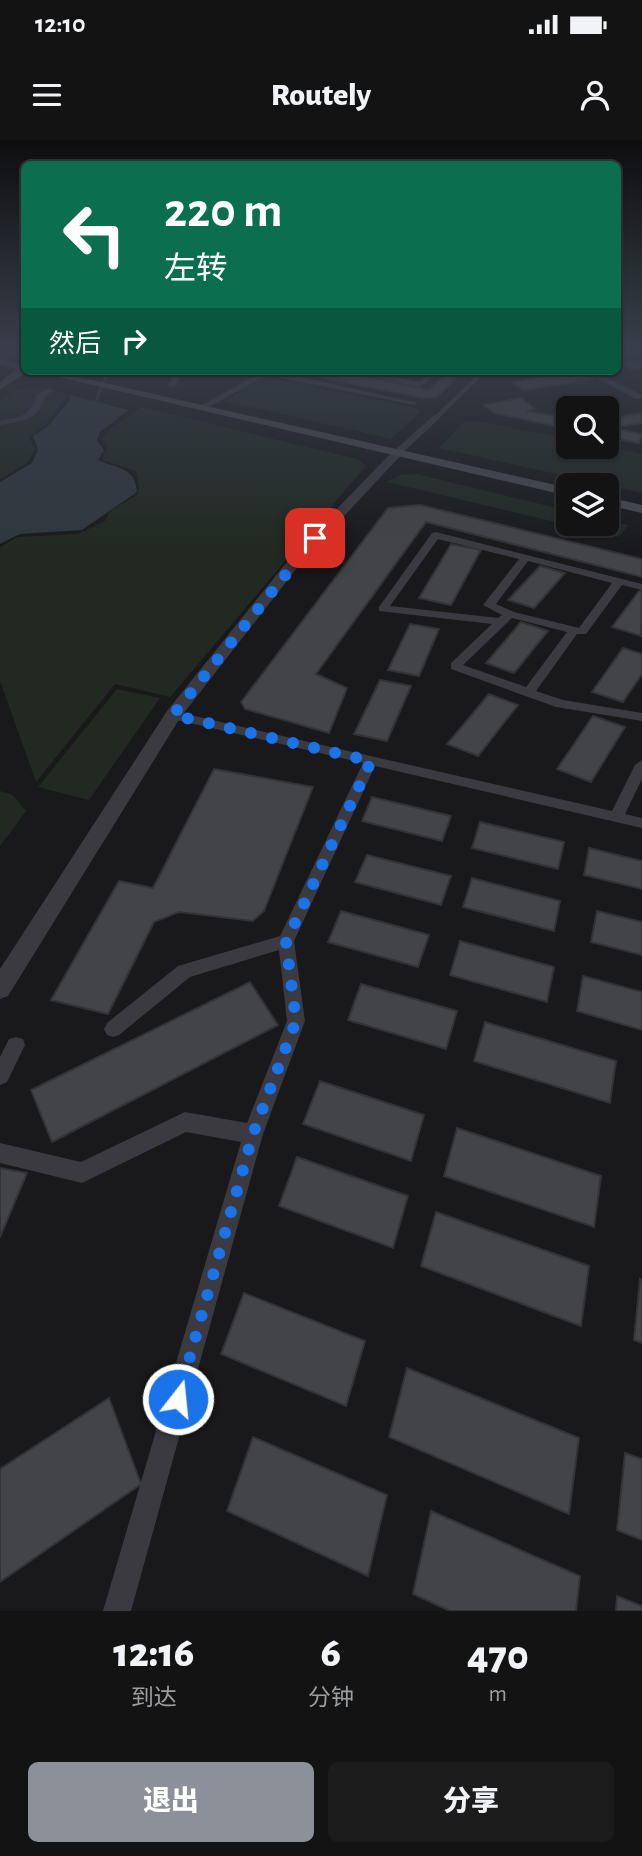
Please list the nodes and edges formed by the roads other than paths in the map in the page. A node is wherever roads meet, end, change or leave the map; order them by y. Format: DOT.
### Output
graph roads {
  1 [pos="29,415"];
  2 [pos="230,415"];
  3 [pos="439,415"];
  4 [pos="437,417"];
  5 [pos="25,418"];
  6 [pos="0,423"];
  7 [pos="0,429"];
  8 [pos="397,453"];
  9 [pos="556,489"];
  10 [pos="619,504"];
  11 [pos="642,509"];
  12 [pos="526,557"];
  13 [pos="619,581"];
  14 [pos="642,587"];
  15 [pos="505,618"];
  16 [pos="574,630"];
  17 [pos="529,692"];
  18 [pos="173,715"];
  19 [pos="642,717"];
  20 [pos="371,761"];
  21 [pos="642,765"];
  22 [pos="616,817"];
  23 [pos="642,823"];
  24 [pos="286,942"];
  25 [pos="0,989"];
  26 [pos="113,1029"];
  27 [pos="16,1045"];
  28 [pos="0,1076"];
  29 [pos="253,1134"];
  30 [pos="0,1153"];
  31 [pos="117,1611"];
  1 -- 5 [label="street"];
  2 -- 8 [label="main road"];
  3 -- 4 [label="street"];
  4 -- 8 [label="street"];
  5 -- 6 [label="street"];
  5 -- 7 [label="street"];
  8 -- 9 [label="main road"];
  8 -- 18 [label="street"];
  10 -- 11 [label="main road"];
  12 -- 13 [label="street"];
  12 -- 15 [label="street"];
  12 -- 15 [label="street"];
  13 -- 14 [label="street"];
  13 -- 16 [label="street"];
  15 -- 16 [label="street"];
  15 -- 17 [label="street"];
  16 -- 17 [label="street"];
  17 -- 19 [label="street"];
  18 -- 20 [label="street"];
  18 -- 25 [label="street"];
  20 -- 22 [label="street"];
  20 -- 24 [label="street"];
  21 -- 22 [label="street"];
  22 -- 23 [label="street"];
  24 -- 26 [label="street"];
  24 -- 29 [label="street"];
  27 -- 28 [label="street"];
  29 -- 30 [label="street"];
  29 -- 31 [label="street"];
}
